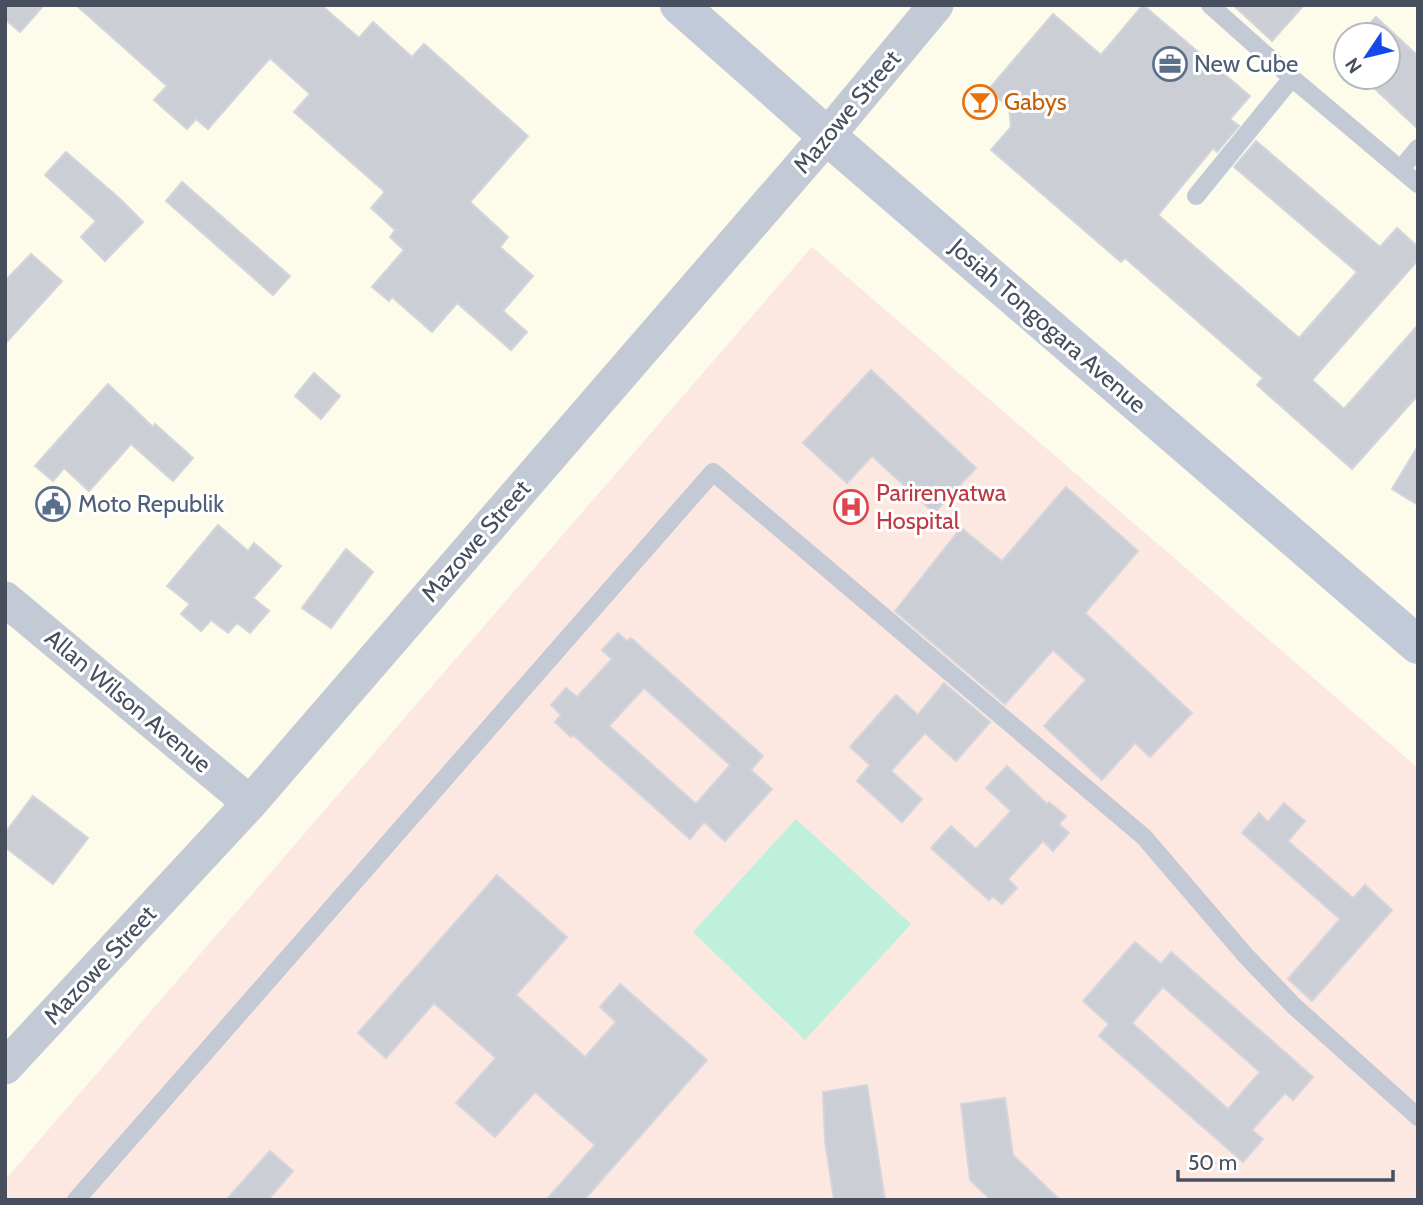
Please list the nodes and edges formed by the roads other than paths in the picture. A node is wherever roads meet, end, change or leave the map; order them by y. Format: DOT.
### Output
graph roads {
  1 [pos="679,5"];
  2 [pos="936,5"];
  3 [pos="1210,5"];
  4 [pos="1292,78"];
  5 [pos="827,136"];
  6 [pos="1418,148"];
  7 [pos="1401,169"];
  8 [pos="1418,184"];
  9 [pos="1196,196"];
  10 [pos="5,599"];
  11 [pos="1418,645"];
  12 [pos="250,803"];
  13 [pos="5,1067"];
  14 [pos="1418,1117"];
  15 [pos="76,1200"];
  1 -- 5 [label="main road, Josiah Tongogara Avenue"];
  2 -- 5 [label="street, Mazowe Street"];
  3 -- 4 [label="lane"];
  4 -- 7 [label="lane"];
  4 -- 9 [label="lane"];
  5 -- 11 [label="main road, Josiah Tongogara Avenue"];
  5 -- 12 [label="street, Mazowe Street"];
  6 -- 7 [label="lane"];
  7 -- 8 [label="lane"];
  10 -- 12 [label="street, Allan Wilson Avenue"];
  12 -- 13 [label="street, Mazowe Street"];
  14 -- 15 [label="lane"];
}
